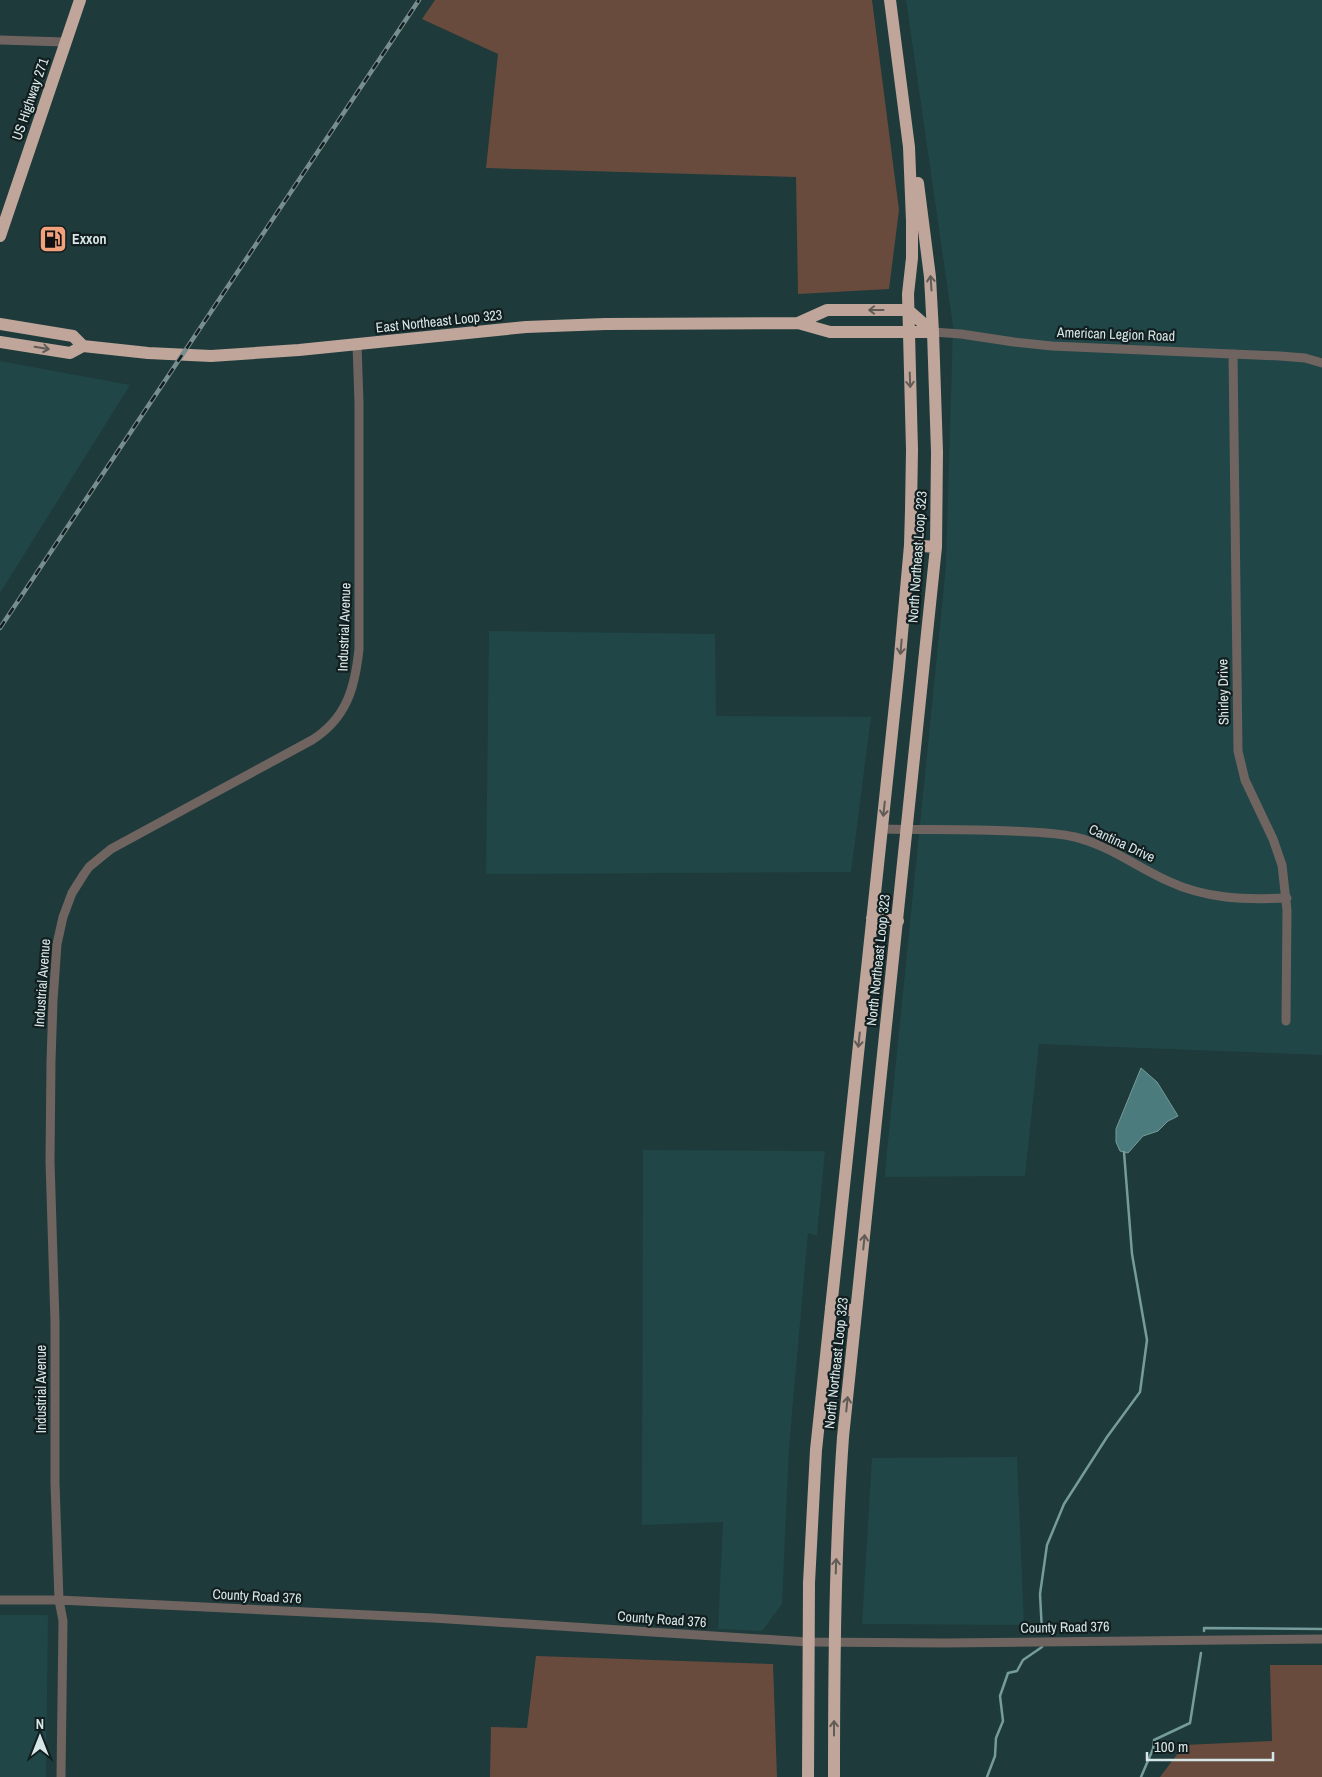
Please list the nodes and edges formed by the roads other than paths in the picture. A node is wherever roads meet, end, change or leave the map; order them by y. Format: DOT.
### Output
graph roads {
  1 [pos="80,0"];
  2 [pos="890,0"];
  3 [pos="0,40"];
  4 [pos="65,42"];
  5 [pos="909,147"];
  6 [pos="0,236"];
  7 [pos="908,310"];
  8 [pos="798,323"];
  9 [pos="0,324"];
  10 [pos="909,332"];
  11 [pos="933,332"];
  12 [pos="0,342"];
  13 [pos="356,344"];
  14 [pos="83,346"];
  15 [pos="1234,354"];
  16 [pos="1322,363"];
  17 [pos="910,545"];
  18 [pos="936,547"];
  19 [pos="882,829"];
  20 [pos="908,830"];
  21 [pos="1287,898"];
  22 [pos="872,918"];
  23 [pos="898,921"];
  24 [pos="1286,1020"];
  25 [pos="830,1307"];
  26 [pos="856,1311"];
  27 [pos="0,1600"];
  28 [pos="58,1600"];
  29 [pos="1322,1639"];
  30 [pos="808,1642"];
  31 [pos="834,1642"];
  32 [pos="61,1777"];
  33 [pos="808,1777"];
  34 [pos="834,1777"];
  1 -- 4 [label="highway, US Highway 271"];
  2 -- 5 [label="highway, North Northeast Loop 323"];
  3 -- 4 [label="street"];
  4 -- 6 [label="highway, US Highway 271"];
  5 -- 7 [label="highway, North Northeast Loop 323"];
  11 -- 5 [label="highway, North Northeast Loop 323, one-way"];
  7 -- 8 [label="highway, East Northeast Loop 323, one-way"];
  7 -- 10 [label="highway, North Northeast Loop 323"];
  7 -- 11 [label="highway"];
  8 -- 10 [label="highway, East Northeast Loop 323"];
  8 -- 13 [label="highway, East Northeast Loop 323"];
  9 -- 14 [label="highway, East Northeast Loop 323"];
  10 -- 11 [label="highway, American Legion Road"];
  10 -- 17 [label="highway, North Northeast Loop 323, one-way"];
  11 -- 15 [label="street, American Legion Road"];
  11 -- 18 [label="highway, North Northeast Loop 323"];
  12 -- 14 [label="highway, East Northeast Loop 323, one-way"];
  13 -- 14 [label="highway, East Northeast Loop 323"];
  13 -- 28 [label="street, Industrial Avenue"];
  15 -- 16 [label="street, American Legion Road"];
  15 -- 21 [label="street, Shirley Drive"];
  17 -- 18 [label="highway"];
  17 -- 19 [label="highway, North Northeast Loop 323, one-way"];
  18 -- 20 [label="highway, North Northeast Loop 323"];
  19 -- 20 [label="street, Cantina Drive"];
  19 -- 22 [label="highway, North Northeast Loop 323"];
  20 -- 21 [label="street, Cantina Drive"];
  20 -- 23 [label="highway, North Northeast Loop 323"];
  21 -- 24 [label="street, Shirley Drive"];
  22 -- 23 [label="highway"];
  22 -- 25 [label="highway, North Northeast Loop 323, one-way"];
  26 -- 23 [label="highway, North Northeast Loop 323, one-way"];
  25 -- 26 [label="highway"];
  25 -- 30 [label="highway, North Northeast Loop 323"];
  31 -- 26 [label="highway, North Northeast Loop 323, one-way"];
  27 -- 28 [label="street, County Road 376"];
  28 -- 30 [label="street, County Road 376"];
  28 -- 32 [label="street, Industrial Avenue"];
  29 -- 31 [label="street, County Road 376"];
  30 -- 31 [label="street, County Road 376"];
  30 -- 33 [label="highway, North Northeast Loop 323"];
  34 -- 31 [label="highway, North Northeast Loop 323, one-way"];
}
